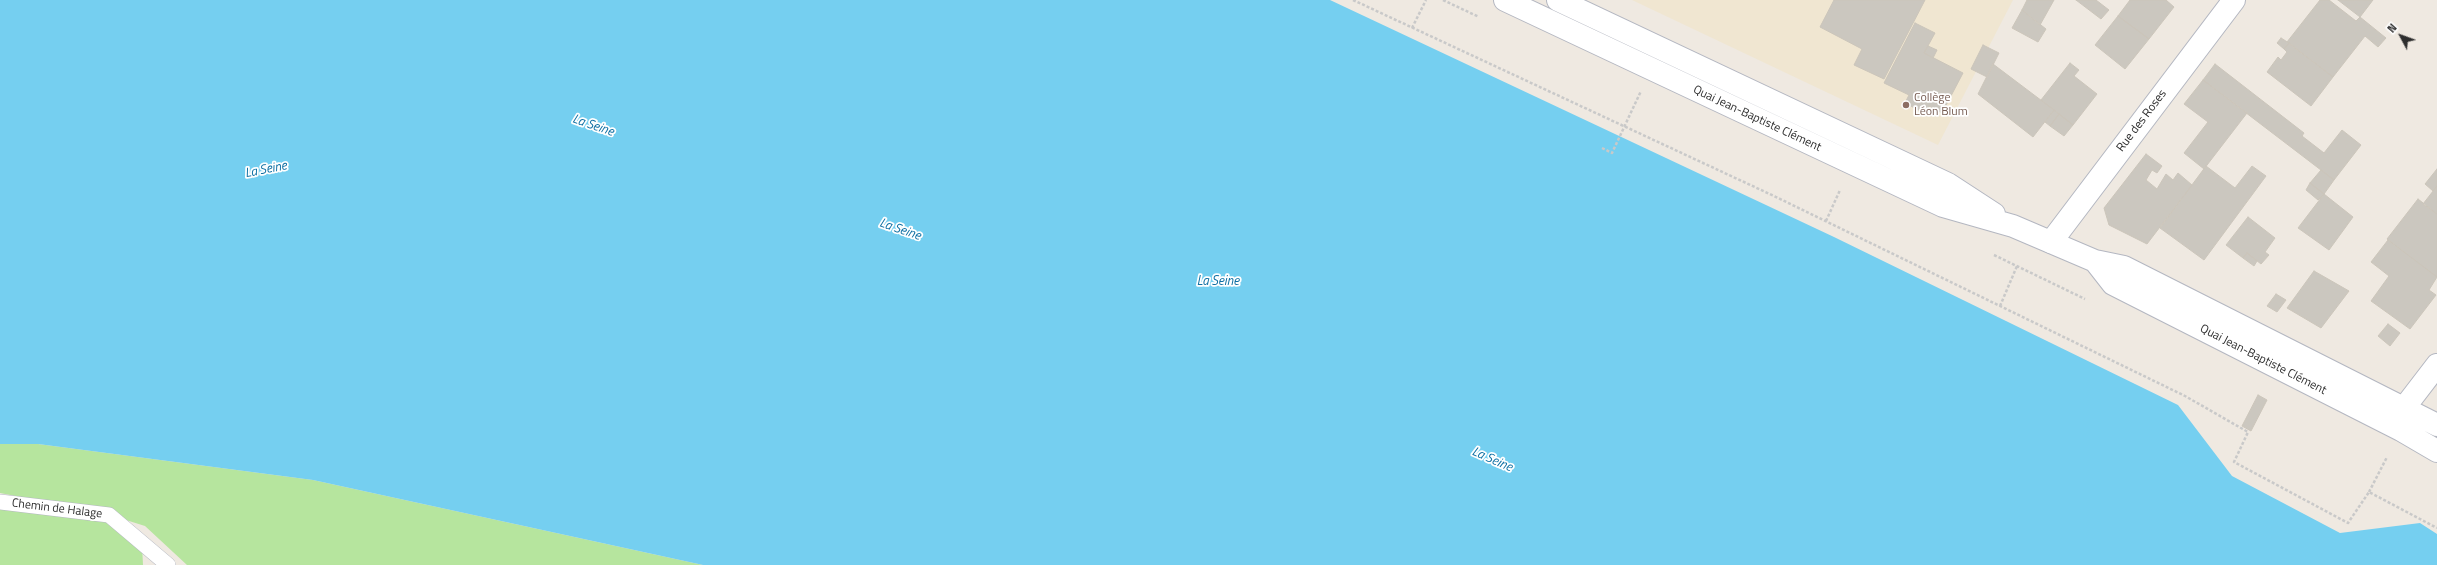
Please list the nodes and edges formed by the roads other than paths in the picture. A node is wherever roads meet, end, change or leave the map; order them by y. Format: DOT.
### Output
graph roads {
  1 [pos="1505,0"];
  2 [pos="1558,0"];
  3 [pos="2234,0"];
  4 [pos="2013,226"];
  5 [pos="2051,242"];
  6 [pos="2095,262"];
  7 [pos="2437,365"];
  8 [pos="2404,408"];
  9 [pos="2437,425"];
  10 [pos="2437,451"];
  11 [pos="0,502"];
  12 [pos="168,565"];
  1 -- 4 [label="main road, Quai Jean-Baptiste Clément"];
  2 -- 4 [label="main road, Quai Jean-Baptiste Clément"];
  3 -- 5 [label="main road, Rue des Roses"];
  4 -- 5 [label="main road, Quai Jean-Baptiste Clément"];
  5 -- 6 [label="main road, Quai Jean-Baptiste Clément"];
  6 -- 8 [label="main road, Quai Jean-Baptiste Clément"];
  6 -- 10 [label="main road, Quai Jean-Baptiste Clément"];
  7 -- 8 [label="main road"];
  8 -- 9 [label="main road, Quai Jean-Baptiste Clément"];
  11 -- 12 [label="lane, Chemin de Halage"];
}
